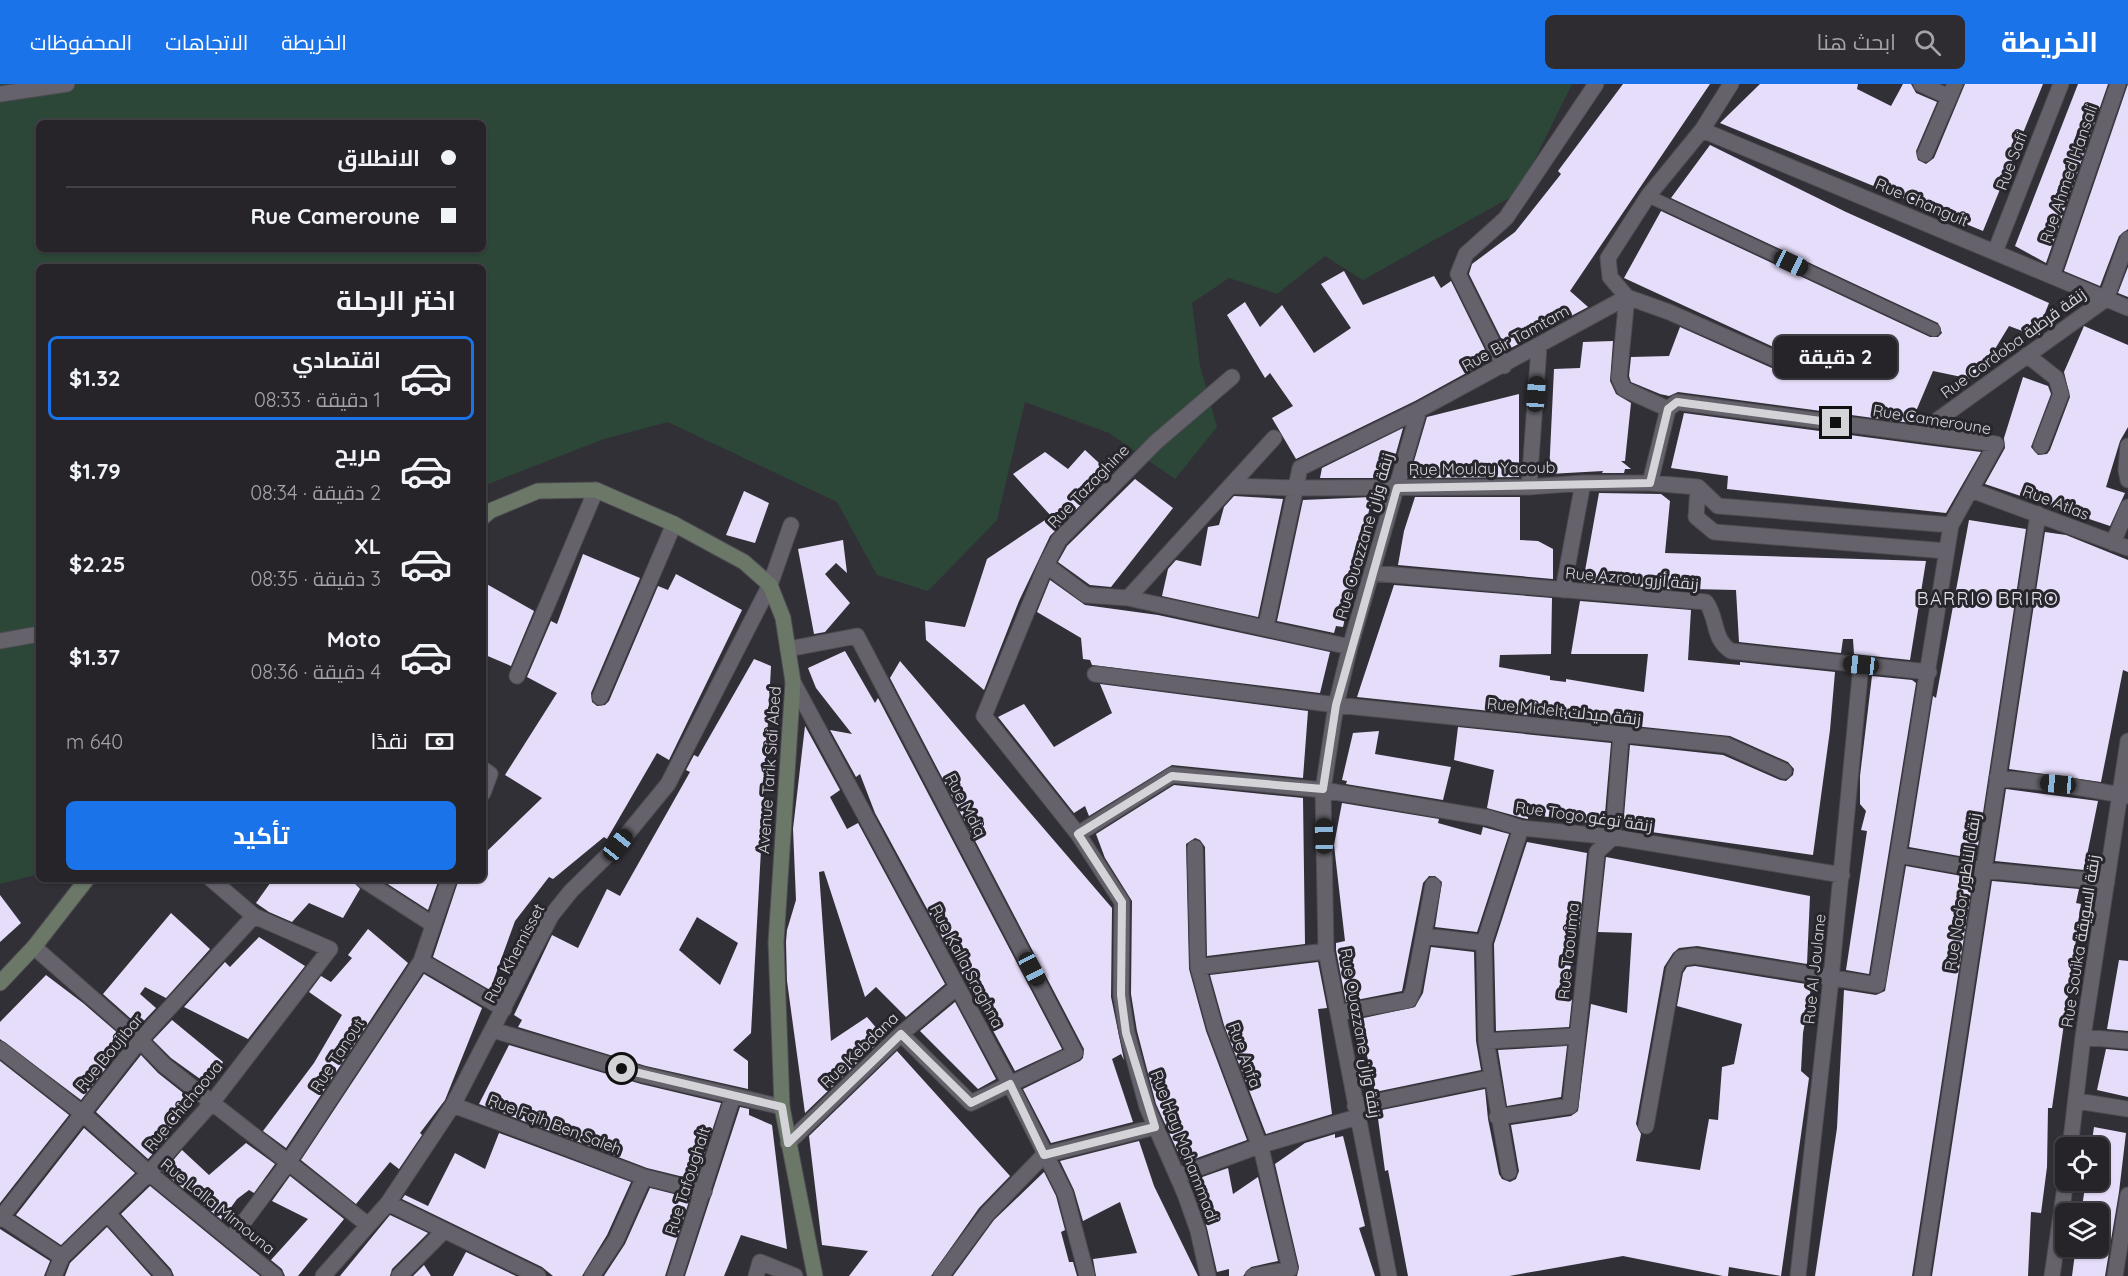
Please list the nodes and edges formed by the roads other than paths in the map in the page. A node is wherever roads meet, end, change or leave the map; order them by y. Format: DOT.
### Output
graph roads {
  1 [pos="4,84"];
  2 [pos="67,84"];
  3 [pos="1596,84"];
  4 [pos="1731,84"];
  5 [pos="1921,84"];
  6 [pos="2061,84"];
  7 [pos="2118,84"];
  8 [pos="0,88"];
  9 [pos="1952,91"];
  10 [pos="0,94"];
  11 [pos="1702,130"];
  12 [pos="1925,154"];
  13 [pos="1648,196"];
  14 [pos="2128,239"];
  15 [pos="1995,252"];
  16 [pos="2052,276"];
  17 [pos="1627,297"];
  18 [pos="2106,298"];
  19 [pos="2128,308"];
  20 [pos="1934,330"];
  21 [pos="1539,347"];
  22 [pos="2027,356"];
  23 [pos="1778,360"];
  24 [pos="1504,366"];
  25 [pos="1232,377"];
  26 [pos="1668,409"];
  27 [pos="1419,410"];
  28 [pos="1918,434"];
  29 [pos="1274,438"];
  30 [pos="2041,446"];
  31 [pos="2128,446"];
  32 [pos="2128,480"];
  33 [pos="1583,483"];
  34 [pos="1650,483"];
  35 [pos="1230,486"];
  36 [pos="1529,487"];
  37 [pos="1698,487"];
  38 [pos="1296,488"];
  39 [pos="1397,488"];
  40 [pos="1971,489"];
  41 [pos="596,490"];
  42 [pos="2128,507"];
  43 [pos="486,514"];
  44 [pos="2038,514"];
  45 [pos="675,524"];
  46 [pos="791,525"];
  47 [pos="1951,525"];
  48 [pos="2121,546"];
  49 [pos="1947,551"];
  50 [pos="1046,565"];
  51 [pos="1372,573"];
  52 [pos="770,585"];
  53 [pos="1563,590"];
  54 [pos="1128,598"];
  55 [pos="1266,626"];
  56 [pos="36,634"];
  57 [pos="0,641"];
  58 [pos="1350,647"];
  59 [pos="788,649"];
  60 [pos="1861,665"];
  61 [pos="1929,672"];
  62 [pos="1095,674"];
  63 [pos="517,676"];
  64 [pos="793,682"];
  65 [pos="600,697"];
  66 [pos="1336,705"];
  67 [pos="984,716"];
  68 [pos="1621,735"];
  69 [pos="2128,741"];
  70 [pos="486,771"];
  71 [pos="1784,771"];
  72 [pos="1997,778"];
  73 [pos="486,785"];
  74 [pos="1323,789"];
  75 [pos="2124,797"];
  76 [pos="1521,828"];
  77 [pos="1078,834"];
  78 [pos="1613,837"];
  79 [pos="1195,848"];
  80 [pos="1899,855"];
  81 [pos="1983,870"];
  82 [pos="1842,875"];
  83 [pos="85,882"];
  84 [pos="214,882"];
  85 [pos="367,882"];
  86 [pos="449,882"];
  87 [pos="2107,882"];
  88 [pos="1433,885"];
  89 [pos="254,916"];
  90 [pos="432,924"];
  91 [pos="1424,936"];
  92 [pos="1484,943"];
  93 [pos="34,947"];
  94 [pos="1326,951"];
  95 [pos="421,961"];
  96 [pos="1198,967"];
  97 [pos="1831,980"];
  98 [pos="0,983"];
  99 [pos="957,987"];
  100 [pos="504,1009"];
  101 [pos="1338,1013"];
  102 [pos="493,1030"];
  103 [pos="901,1034"];
  104 [pos="1577,1036"];
  105 [pos="2083,1037"];
  106 [pos="140,1040"];
  107 [pos="1486,1041"];
  108 [pos="2128,1041"];
  109 [pos="0,1049"];
  110 [pos="1490,1078"];
  111 [pos="1010,1084"];
  112 [pos="733,1096"];
  113 [pos="2077,1101"];
  114 [pos="211,1104"];
  115 [pos="453,1105"];
  116 [pos="782,1107"];
  117 [pos="2128,1109"];
  118 [pos="1356,1111"];
  119 [pos="82,1113"];
  120 [pos="1497,1117"];
  121 [pos="1646,1125"];
  122 [pos="1155,1127"];
  123 [pos="2072,1137"];
  124 [pos="788,1143"];
  125 [pos="1259,1146"];
  126 [pos="1044,1155"];
  127 [pos="288,1163"];
  128 [pos="1509,1172"];
  129 [pos="149,1173"];
  130 [pos="1177,1176"];
  131 [pos="644,1177"];
  132 [pos="2064,1191"];
  133 [pos="704,1192"];
  134 [pos="2128,1195"];
  135 [pos="388,1203"];
  136 [pos="109,1215"];
  137 [pos="0,1218"];
  138 [pos="368,1225"];
  139 [pos="444,1231"];
  140 [pos="231,1239"];
  141 [pos="62,1257"];
  142 [pos="54,1276"];
  143 [pos="164,1276"];
  144 [pos="275,1276"];
  145 [pos="323,1276"];
  146 [pos="399,1276"];
  147 [pos="538,1276"];
  148 [pos="592,1276"];
  149 [pos="675,1276"];
  150 [pos="756,1276"];
  151 [pos="795,1276"];
  152 [pos="815,1276"];
  153 [pos="942,1276"];
  154 [pos="1087,1276"];
  155 [pos="1208,1276"];
  156 [pos="1253,1276"];
  157 [pos="1389,1276"];
  158 [pos="1798,1276"];
  159 [pos="1922,1276"];
  160 [pos="2052,1276"];
  161 [pos="2115,1276"];
  1 -- 8 [label="street"];
  2 -- 10 [label="street"];
  3 -- 24 [label="street"];
  4 -- 11 [label="street"];
  5 -- 9 [label="street"];
  6 -- 15 [label="street, Rue Safi"];
  7 -- 16 [label="street, Rue Ahmed Hansali"];
  9 -- 12 [label="street"];
  11 -- 13 [label="street"];
  11 -- 15 [label="street, Rue Changuit"];
  13 -- 17 [label="street"];
  13 -- 20 [label="lane"];
  14 -- 18 [label="street, Rue Cordoba زنقة قرطبة"];
  15 -- 16 [label="street, Rue Changuit"];
  16 -- 18 [label="street, Rue Changuit"];
  17 -- 21 [label="street, Rue Bir Tamtam"];
  17 -- 23 [label="street"];
  17 -- 26 [label="street"];
  18 -- 19 [label="street, Rue Changuit"];
  18 -- 22 [label="street, Rue Cordoba زنقة قرطبة"];
  21 -- 24 [label="street, Rue Bir Tamtam"];
  21 -- 36 [label="street"];
  22 -- 28 [label="street, Rue Cordoba زنقة قرطبة"];
  22 -- 30 [label="street"];
  24 -- 27 [label="street, Rue Bir Tamtam"];
  25 -- 50 [label="street, Rue Tazaghine"];
  26 -- 28 [label="street, Rue Cameroune"];
  26 -- 34 [label="street"];
  27 -- 38 [label="street, Rue Bir Tamtam"];
  27 -- 39 [label="street, Rue Ouazzane زنقة وزان"];
  28 -- 40 [label="street, Rue Cameroune"];
  29 -- 35 [label="street"];
  31 -- 32 [label="street"];
  33 -- 34 [label="street, Rue Moulay Yacoub"];
  33 -- 36 [label="street, Rue Moulay Yacoub"];
  33 -- 53 [label="street"];
  34 -- 37 [label="street, Rue Moulay Yacoub"];
  35 -- 38 [label="street, Rue Moulay Yacoub"];
  35 -- 54 [label="street"];
  36 -- 39 [label="street, Rue Moulay Yacoub"];
  37 -- 47 [label="street"];
  37 -- 49 [label="street"];
  38 -- 39 [label="street, Rue Moulay Yacoub"];
  38 -- 55 [label="street"];
  39 -- 51 [label="street, Rue Ouazzane زنقة وزان"];
  40 -- 44 [label="street, Rue Atlas"];
  40 -- 47 [label="street, Rue Cameroune"];
  41 -- 43 [label="street, Avenue Tarik Sidi Abed"];
  41 -- 45 [label="street, Avenue Tarik Sidi Abed"];
  41 -- 63 [label="street"];
  42 -- 48 [label="street"];
  44 -- 48 [label="street, Rue Atlas"];
  44 -- 72 [label="street, Rue Nador زنقة الناظور"];
  45 -- 52 [label="street, Avenue Tarik Sidi Abed"];
  45 -- 65 [label="street"];
  46 -- 52 [label="street, Rue Khemisset"];
  47 -- 49 [label="street, Rue Cameroune"];
  49 -- 61 [label="street, Rue Cameroune"];
  50 -- 54 [label="street"];
  50 -- 67 [label="street, Rue Tazaghine"];
  51 -- 53 [label="street, Rue Azrou زنقة أزرو"];
  51 -- 58 [label="street, Rue Ouazzane زنقة وزان"];
  52 -- 59 [label="street, Avenue Tarik Sidi Abed"];
  52 -- 100 [label="street, Rue Khemisset"];
  53 -- 60 [label="street, Rue Azrou زنقة أزرو"];
  54 -- 55 [label="street"];
  55 -- 58 [label="street"];
  56 -- 57 [label="street"];
  58 -- 66 [label="street, Rue Ouazzane زنقة وزان"];
  59 -- 64 [label="street, Avenue Tarik Sidi Abed"];
  59 -- 111 [label="street, Rue Mdiq"];
  60 -- 61 [label="street, Rue Azrou زنقة أزرو"];
  60 -- 82 [label="street, Rue Al Joulane"];
  61 -- 80 [label="street, Rue Cameroune"];
  62 -- 66 [label="street, Rue Midelt زنقة ميدلت"];
  64 -- 99 [label="street, Rue Kalla Sraghna"];
  64 -- 116 [label="street, Avenue Tarik Sidi Abed"];
  66 -- 68 [label="street, Rue Midelt زنقة ميدلت"];
  66 -- 74 [label="street, Rue Ouazzane زنقة وزان"];
  67 -- 77 [label="street, Rue Hay Mohammadi"];
  68 -- 71 [label="street, Rue Midelt زنقة ميدلت"];
  68 -- 78 [label="street"];
  69 -- 75 [label="street, Rue Souika زنقة السويقة"];
  70 -- 73 [label="street"];
  72 -- 75 [label="street"];
  72 -- 81 [label="street, Rue Nador زنقة الناظور"];
  74 -- 76 [label="street, Rue Togo زنقة توغو"];
  74 -- 77 [label="street, Rue Togo زنقة توغو"];
  74 -- 94 [label="street, Rue Ouazzane زنقة وزان"];
  75 -- 87 [label="street, Rue Souika زنقة السويقة"];
  76 -- 78 [label="street, Rue Togo زنقة توغو"];
  76 -- 92 [label="street"];
  77 -- 122 [label="street, Rue Hay Mohammadi"];
  78 -- 82 [label="street, Rue Togo زنقة توغو"];
  78 -- 104 [label="street, Rue Taouima"];
  79 -- 96 [label="street, Rue Anfa"];
  80 -- 81 [label="street"];
  80 -- 97 [label="street, Rue Cameroune"];
  81 -- 87 [label="street"];
  81 -- 159 [label="street, Rue Nador زنقة الناظور"];
  82 -- 97 [label="street, Rue Al Joulane"];
  83 -- 93 [label="street"];
  84 -- 89 [label="street"];
  85 -- 90 [label="street"];
  86 -- 90 [label="street, Rue Tanout"];
  87 -- 105 [label="street, Rue Souika زنقة السويقة"];
  88 -- 91 [label="street"];
  89 -- 106 [label="street, Rue Boujibar"];
  89 -- 114 [label="street, Rue Chichaoua"];
  90 -- 95 [label="street, Rue Tanout"];
  91 -- 92 [label="street"];
  91 -- 101 [label="street"];
  92 -- 107 [label="street"];
  93 -- 98 [label="street"];
  93 -- 106 [label="street"];
  94 -- 96 [label="street"];
  94 -- 101 [label="street, Rue Ouazzane زنقة وزان"];
  95 -- 100 [label="street"];
  95 -- 127 [label="street, Rue Tanout"];
  96 -- 125 [label="street, Rue Anfa"];
  97 -- 121 [label="street"];
  97 -- 158 [label="street, Rue Al Joulane"];
  99 -- 103 [label="street, Rue Kebdana"];
  99 -- 111 [label="street, Rue Kalla Sraghna"];
  100 -- 102 [label="street, Rue Khemisset"];
  101 -- 118 [label="street, Rue Ouazzane زنقة وزان"];
  102 -- 112 [label="street"];
  102 -- 115 [label="street, Rue Khemisset"];
  103 -- 111 [label="street"];
  103 -- 124 [label="street, Rue Kebdana"];
  104 -- 107 [label="street"];
  104 -- 120 [label="street, Rue Taouima"];
  105 -- 108 [label="street"];
  105 -- 113 [label="street, Rue Souika زنقة السويقة"];
  106 -- 114 [label="street"];
  106 -- 119 [label="street, Rue Boujibar"];
  107 -- 110 [label="street"];
  109 -- 119 [label="street, Rue Lalla Mimouna"];
  110 -- 118 [label="street"];
  110 -- 120 [label="street"];
  111 -- 126 [label="street, Rue Kalla Sraghna"];
  112 -- 116 [label="street"];
  112 -- 133 [label="street, Rue Tafoughalt"];
  113 -- 117 [label="street"];
  113 -- 123 [label="street, Rue Souika زنقة السويقة"];
  114 -- 127 [label="street"];
  114 -- 129 [label="street, Rue Chichaoua"];
  115 -- 131 [label="street, Rue Fqih Ben Saleh"];
  115 -- 135 [label="street, Rue Khemisset"];
  116 -- 124 [label="street, Avenue Tarik Sidi Abed"];
  118 -- 125 [label="street"];
  118 -- 157 [label="street, Rue Ouazzane زنقة وزان"];
  119 -- 129 [label="street, Rue Lalla Mimouna"];
  119 -- 137 [label="street, Rue Boujibar"];
  120 -- 128 [label="street"];
  122 -- 126 [label="street"];
  122 -- 130 [label="street, Rue Hay Mohammadi"];
  124 -- 152 [label="street, Avenue Tarik Sidi Abed"];
  125 -- 130 [label="street"];
  125 -- 156 [label="street, Rue Anfa"];
  126 -- 153 [label="street"];
  126 -- 154 [label="street, Rue Kalla Sraghna"];
  127 -- 138 [label="street"];
  127 -- 140 [label="street, Rue Tanout"];
  129 -- 136 [label="street, Rue Chichaoua"];
  129 -- 140 [label="street, Rue Lalla Mimouna"];
  130 -- 155 [label="street, Rue Hay Mohammadi"];
  131 -- 133 [label="street, Rue Fqih Ben Saleh"];
  131 -- 148 [label="street"];
  132 -- 160 [label="street"];
  133 -- 149 [label="street, Rue Tafoughalt"];
  134 -- 161 [label="street"];
  135 -- 138 [label="street, Rue Khemisset"];
  135 -- 139 [label="street"];
  136 -- 141 [label="street, Rue Chichaoua"];
  136 -- 143 [label="street"];
  137 -- 141 [label="street"];
  138 -- 145 [label="street, Rue Khemisset"];
  139 -- 146 [label="street"];
  139 -- 147 [label="street"];
  140 -- 144 [label="street, Rue Lalla Mimouna"];
  141 -- 142 [label="street, Rue Chichaoua"];
  150 -- 151 [label="street"];
}
